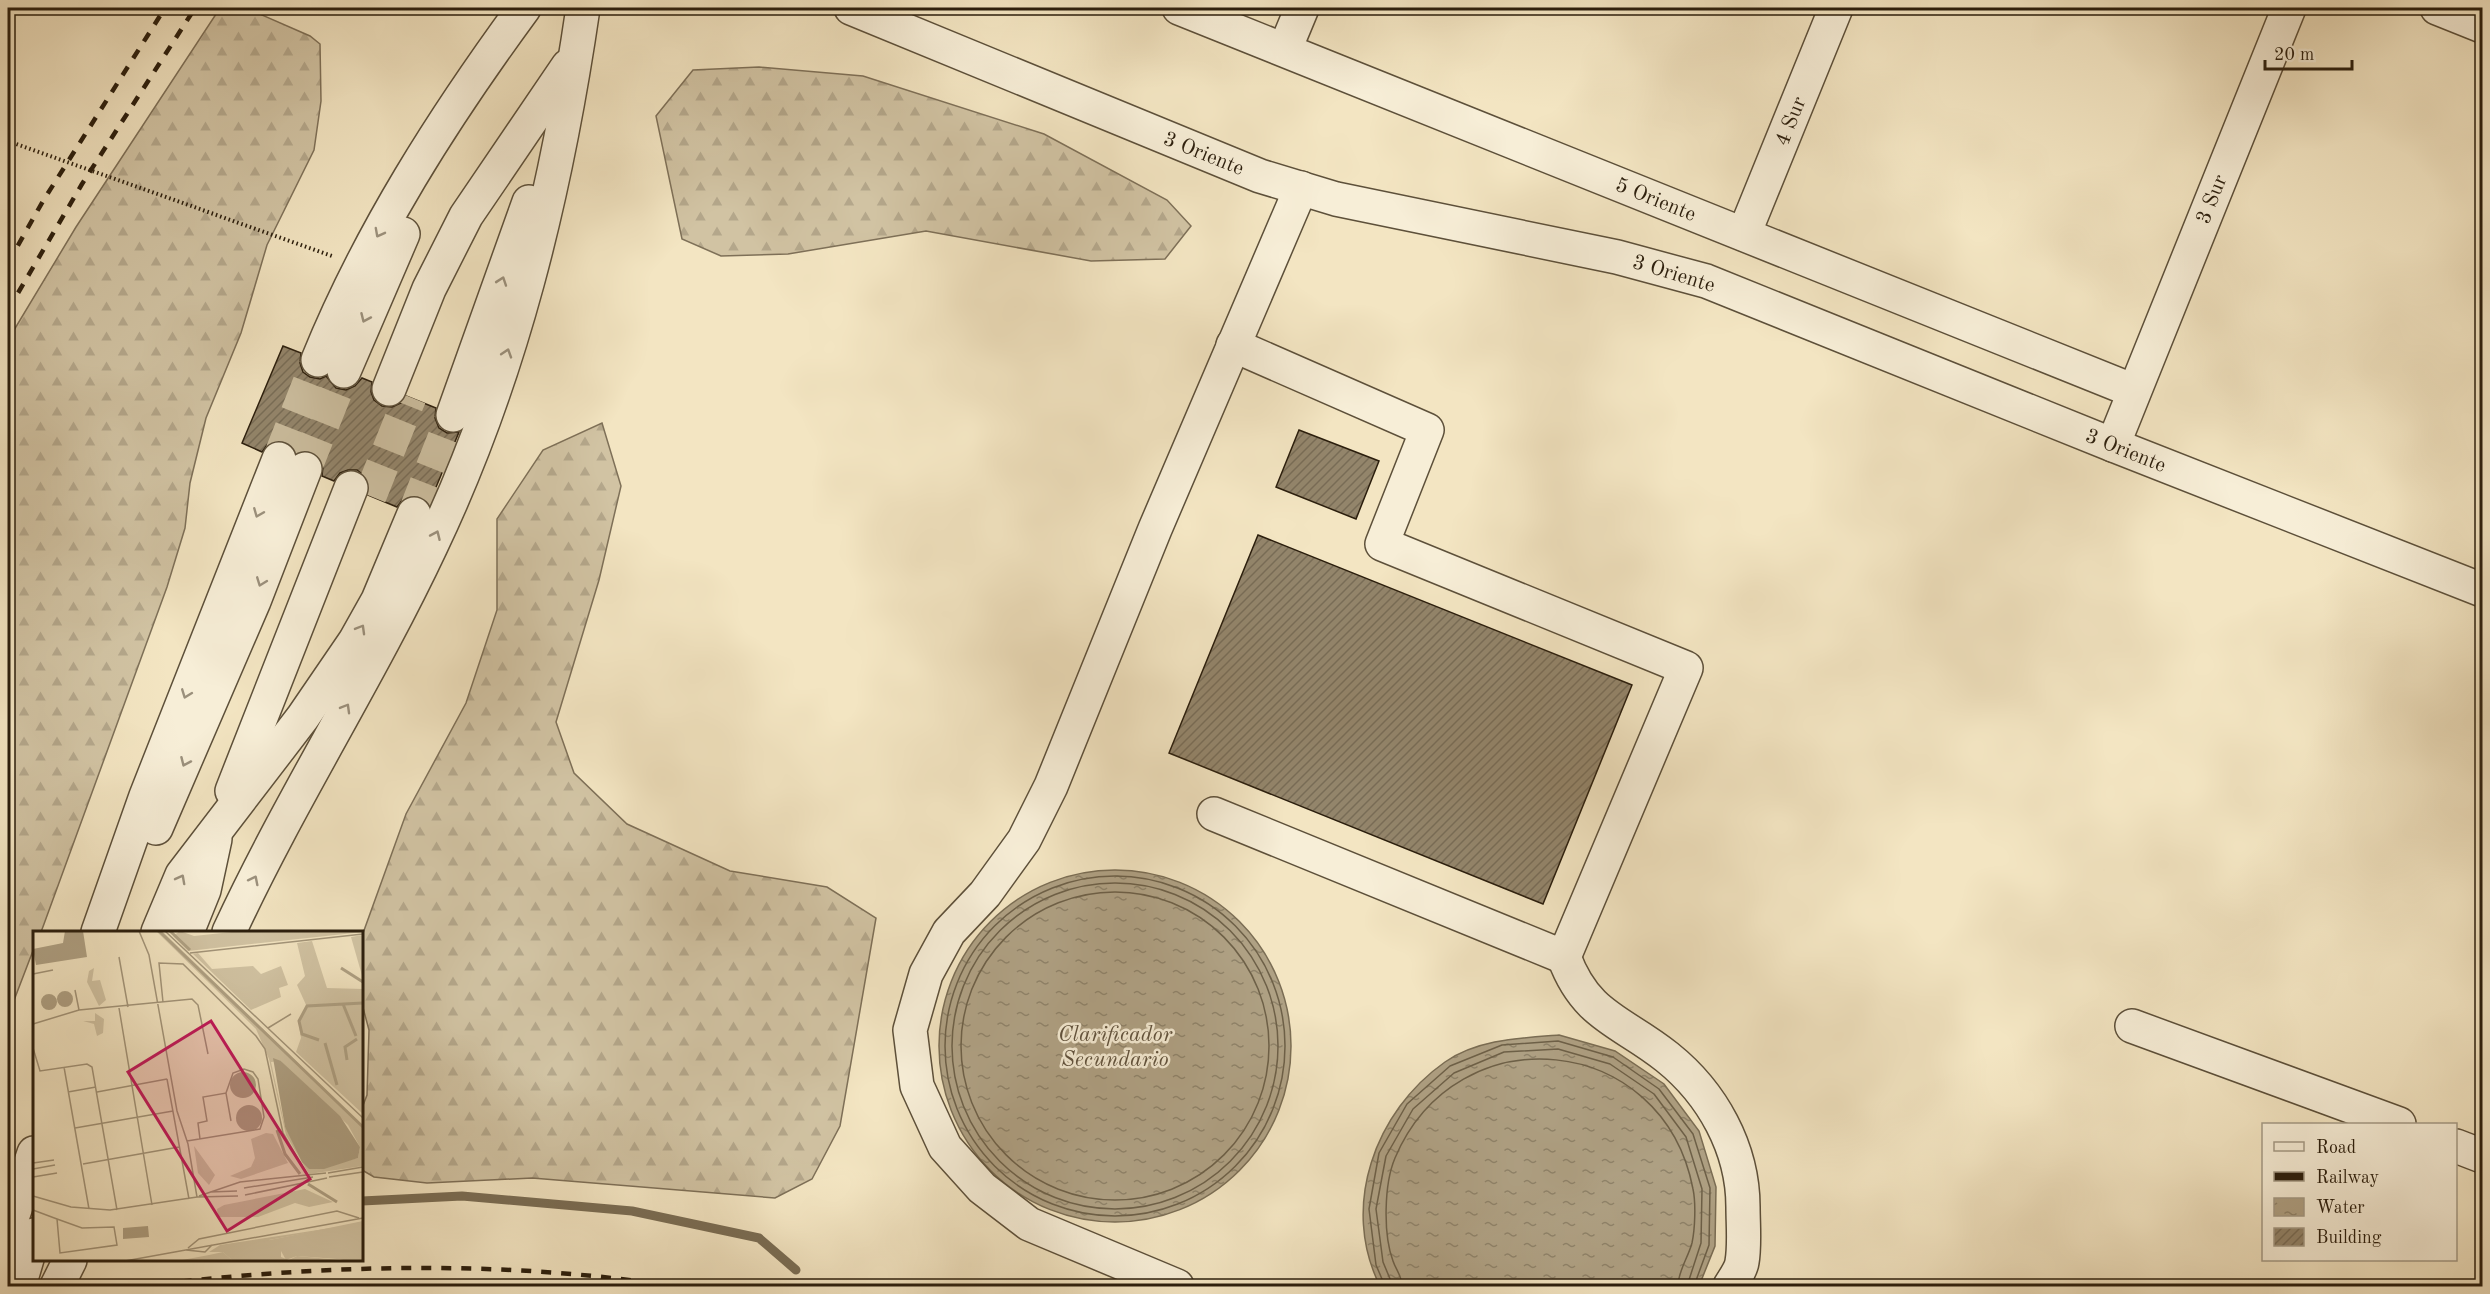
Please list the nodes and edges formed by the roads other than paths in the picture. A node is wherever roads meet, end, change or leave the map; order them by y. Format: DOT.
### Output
graph roads {
  1 [pos="524,8"];
  2 [pos="530,8"];
  3 [pos="583,8"];
  4 [pos="851,8"];
  5 [pos="1179,8"];
  6 [pos="1302,8"];
  7 [pos="1836,8"];
  8 [pos="2289,8"];
  9 [pos="2437,8"];
  10 [pos="2482,26"];
  11 [pos="1285,49"];
  12 [pos="574,57"];
  13 [pos="1301,188"];
  14 [pos="1744,234"];
  15 [pos="1233,345"];
  16 [pos="2133,391"];
  17 [pos="399,393"];
  18 [pos="453,415"];
  19 [pos="2113,445"];
  20 [pos="360,492"];
  21 [pos="414,514"];
  22 [pos="2482,590"];
  23 [pos="1214,814"];
  24 [pos="217,830"];
  25 [pos="99,931"];
  26 [pos="113,931"];
  27 [pos="159,931"];
  28 [pos="188,931"];
  29 [pos="230,931"];
  30 [pos="1564,957"];
  31 [pos="2132,1026"];
  32 [pos="2394,1123"];
  33 [pos="2457,1146"];
  34 [pos="2482,1155"];
  35 [pos="33,1156"];
  36 [pos="8,1230"];
  37 [pos="33,1237"];
  38 [pos="53,1261"];
  39 [pos="70,1261"];
  40 [pos="18,1287"];
  41 [pos="42,1287"];
  42 [pos="57,1287"];
  43 [pos="1178,1287"];
  44 [pos="1730,1287"];
  1 -- 2 [label="lane"];
  3 -- 12 [label="lane"];
  4 -- 13 [label="lane, 3 Oriente"];
  5 -- 11 [label="lane, 5 Oriente"];
  6 -- 11 [label="lane"];
  7 -- 14 [label="lane, 4 Sur"];
  8 -- 16 [label="lane, 3 Sur"];
  9 -- 10 [label="lane"];
  11 -- 14 [label="lane, 5 Oriente"];
  12 -- 17 [label="lane"];
  18 -- 12 [label="lane, one-way"];
  29 -- 12 [label="lane, one-way"];
  13 -- 15 [label="lane"];
  13 -- 19 [label="lane, 3 Oriente"];
  14 -- 16 [label="lane, 5 Oriente"];
  15 -- 30 [label="lane"];
  15 -- 43 [label="lane"];
  16 -- 19 [label="lane, 3 Sur"];
  19 -- 22 [label="lane, 3 Oriente"];
  20 -- 24 [label="lane"];
  24 -- 21 [label="lane, one-way"];
  23 -- 30 [label="lane"];
  27 -- 24 [label="lane, one-way"];
  24 -- 28 [label="lane"];
  25 -- 26 [label="lane"];
  30 -- 44 [label="lane"];
  31 -- 32 [label="lane"];
  33 -- 34 [label="lane"];
  35 -- 36 [label="lane"];
  37 -- 40 [label="lane"];
  38 -- 41 [label="lane"];
  39 -- 42 [label="lane"];
}
